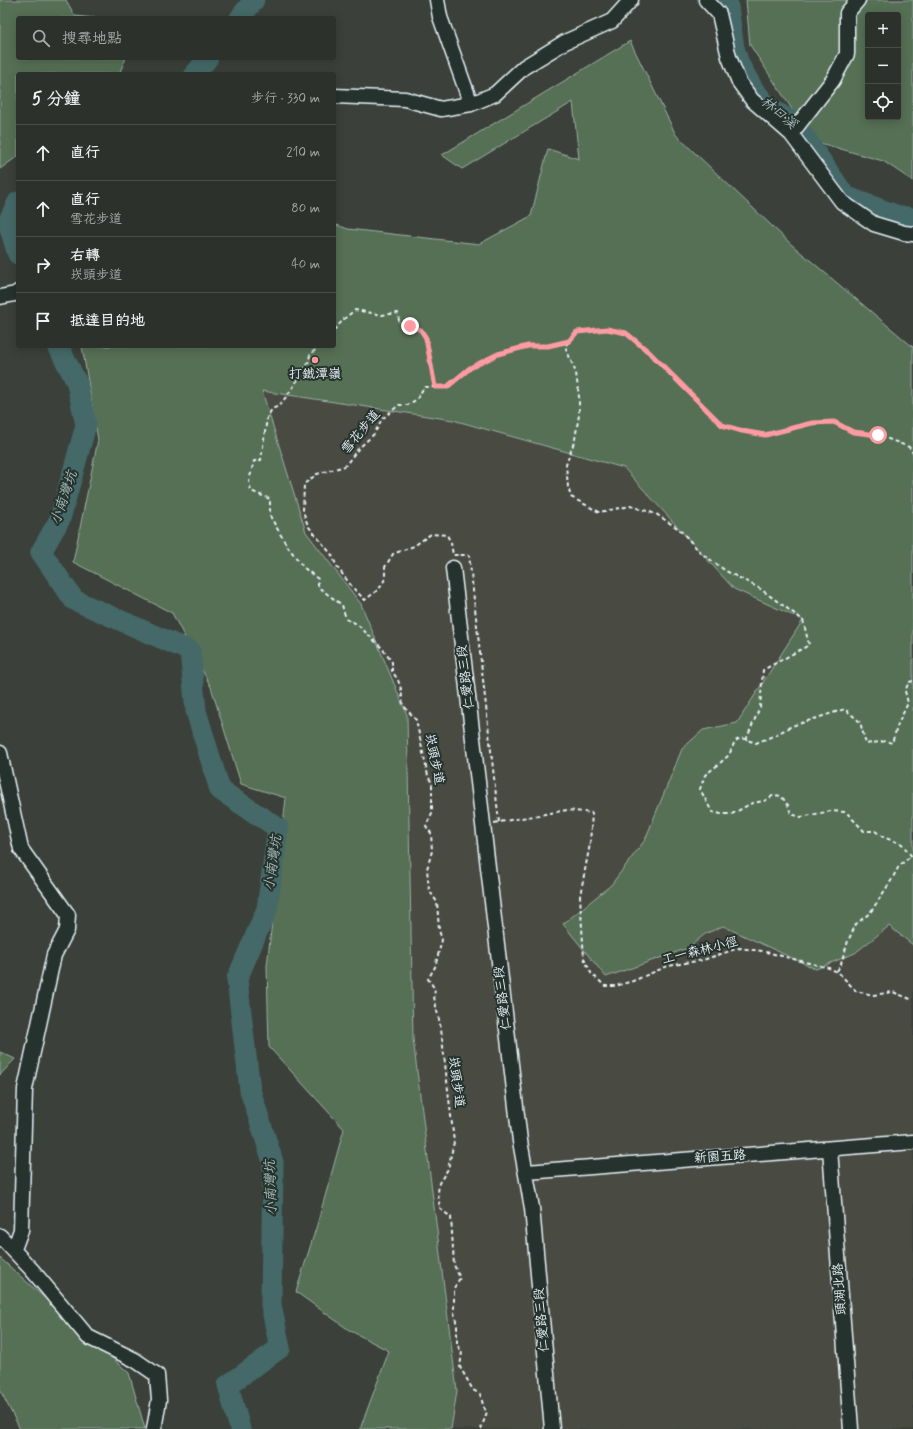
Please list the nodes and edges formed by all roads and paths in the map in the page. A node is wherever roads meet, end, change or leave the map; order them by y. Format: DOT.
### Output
graph roads {
  1 [pos="437,0"];
  2 [pos="631,0"];
  3 [pos="706,0"];
  4 [pos="858,0"];
  5 [pos="336,96"];
  6 [pos="471,104"];
  7 [pos="791,134"];
  8 [pos="913,234"];
  9 [pos="16,293"];
  10 [pos="0,297"];
  11 [pos="336,328"];
  12 [pos="569,341"];
  13 [pos="318,348"];
  14 [pos="435,387"];
  15 [pos="913,453"];
  16 [pos="453,561"];
  17 [pos="913,681"];
  18 [pos="746,740"];
  19 [pos="0,753"];
  20 [pos="499,822"];
  21 [pos="483,824"];
  22 [pos="912,857"];
  23 [pos="837,971"];
  24 [pos="913,1000"];
  25 [pos="913,1142"];
  26 [pos="830,1149"];
  27 [pos="526,1172"];
  28 [pos="0,1236"];
  29 [pos="14,1249"];
  30 [pos="154,1429"];
  31 [pos="480,1429"];
  32 [pos="552,1429"];
  33 [pos="851,1429"];
  1 -- 6 [label="street"];
  2 -- 6 [label="street"];
  3 -- 7 [label="street"];
  4 -- 7 [label="street"];
  5 -- 6 [label="street"];
  7 -- 8 [label="street"];
  9 -- 10 [label="street"];
  11 -- 14 [label="path"];
  12 -- 14 [label="path, 雪花步道"];
  12 -- 15 [label="path, 雪花步道"];
  12 -- 18 [label="path"];
  13 -- 31 [label="path, 崁頭步道"];
  14 -- 16 [label="path, 雪花步道"];
  16 -- 20 [label="path"];
  16 -- 21 [label="street, 仁愛路三段"];
  17 -- 18 [label="path"];
  18 -- 22 [label="path"];
  19 -- 29 [label="street"];
  20 -- 21 [label="path, 工一森林小徑"];
  20 -- 23 [label="path, 工一森林小徑"];
  21 -- 27 [label="street, 仁愛路三段"];
  22 -- 23 [label="path"];
  23 -- 24 [label="path, 工一森林小徑"];
  25 -- 26 [label="street, 新園五路"];
  26 -- 27 [label="street, 新園五路"];
  26 -- 33 [label="street, 頭湖北路"];
  27 -- 32 [label="street, 仁愛路三段"];
  28 -- 29 [label="street"];
  29 -- 30 [label="street"];
}
